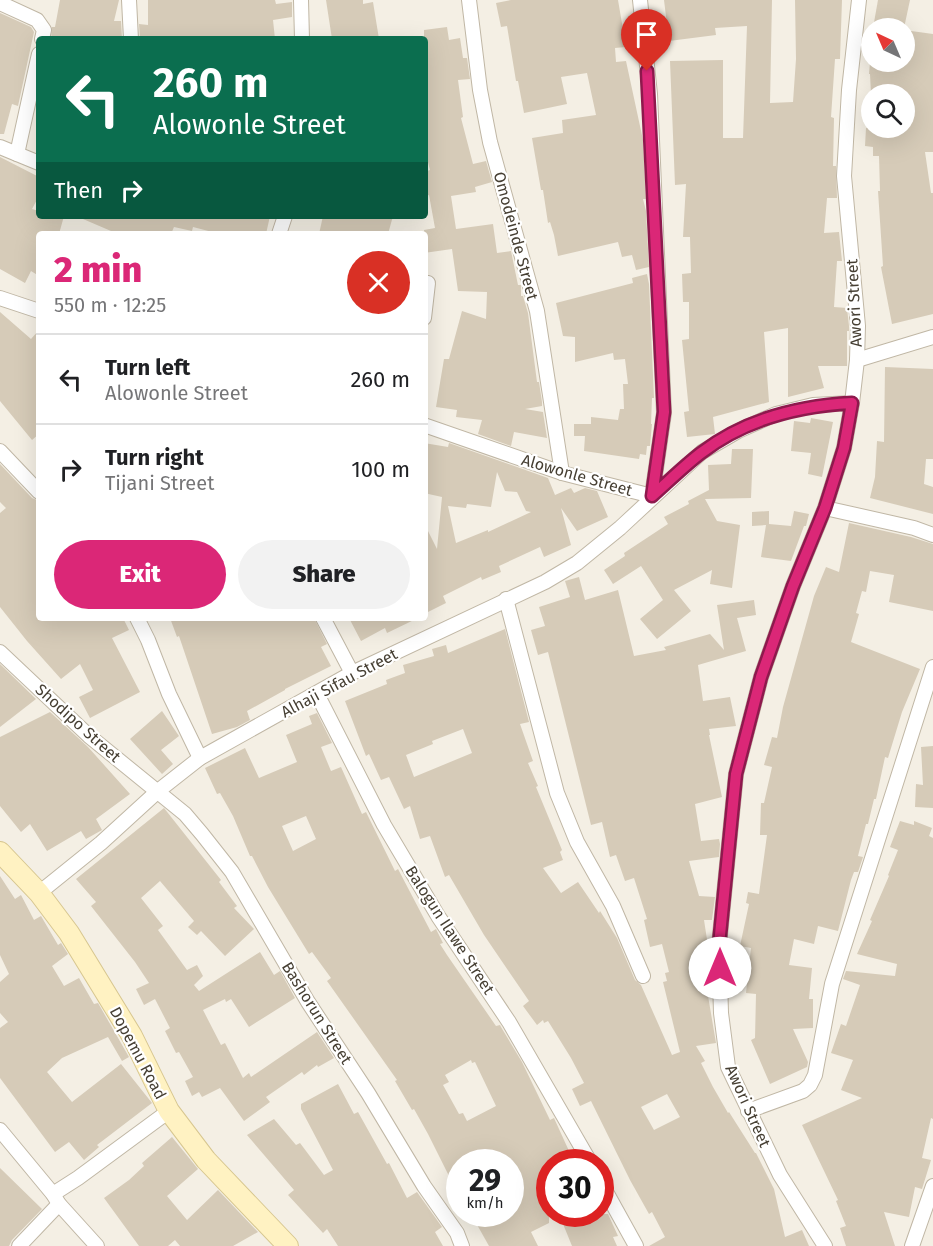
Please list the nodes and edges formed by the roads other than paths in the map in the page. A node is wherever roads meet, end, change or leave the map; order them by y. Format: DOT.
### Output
graph roads {
  1 [pos="129,0"];
  2 [pos="300,0"];
  3 [pos="469,0"];
  4 [pos="640,0"];
  5 [pos="859,0"];
  6 [pos="0,3"];
  7 [pos="43,36"];
  8 [pos="131,36"];
  9 [pos="302,36"];
  10 [pos="36,68"];
  11 [pos="0,147"];
  12 [pos="17,154"];
  13 [pos="36,162"];
  14 [pos="0,298"];
  15 [pos="36,310"];
  16 [pos="933,337"];
  17 [pos="857,360"];
  18 [pos="852,403"];
  19 [pos="428,426"];
  20 [pos="0,451"];
  21 [pos="562,472"];
  22 [pos="36,489"];
  23 [pos="652,496"];
  24 [pos="825,508"];
  25 [pos="933,535"];
  26 [pos="506,599"];
  27 [pos="138,621"];
  28 [pos="325,621"];
  29 [pos="0,652"];
  30 [pos="933,667"];
  31 [pos="352,673"];
  32 [pos="317,694"];
  33 [pos="200,758"];
  34 [pos="158,791"];
  35 [pos="0,852"];
  36 [pos="39,893"];
  37 [pos="643,976"];
  38 [pos="169,1111"];
  39 [pos="748,1111"];
  40 [pos="0,1130"];
  41 [pos="582,1149"];
  42 [pos="933,1186"];
  43 [pos="56,1199"];
  44 [pos="614,1206"];
  45 [pos="19,1246"];
  46 [pos="97,1246"];
  47 [pos="288,1246"];
  48 [pos="462,1246"];
  49 [pos="636,1246"];
  50 [pos="825,1246"];
  51 [pos="912,1246"];
  1 -- 8 [label="street"];
  2 -- 9 [label="street"];
  3 -- 21 [label="street, Omodeinde Street"];
  4 -- 23 [label="street"];
  5 -- 17 [label="street, Awori Street"];
  6 -- 7 [label="street"];
  10 -- 12 [label="street"];
  11 -- 12 [label="street"];
  12 -- 13 [label="street"];
  14 -- 15 [label="street"];
  16 -- 17 [label="street"];
  17 -- 18 [label="street, Awori Street"];
  18 -- 23 [label="street, Alowonle Street"];
  18 -- 24 [label="street, Awori Street"];
  19 -- 21 [label="street, Alowonle Street"];
  20 -- 22 [label="street"];
  21 -- 23 [label="street, Alowonle Street"];
  23 -- 26 [label="street, Alhaji Sifau Street"];
  24 -- 25 [label="street"];
  24 -- 39 [label="street, Awori Street"];
  26 -- 31 [label="street, Alhaji Sifau Street"];
  26 -- 37 [label="street"];
  27 -- 33 [label="street"];
  28 -- 31 [label="street"];
  29 -- 34 [label="street, Shodipo Street"];
  30 -- 39 [label="street"];
  31 -- 32 [label="street, Alhaji Sifau Street"];
  32 -- 33 [label="street, Alhaji Sifau Street"];
  32 -- 41 [label="street, Balogun Ilawe Street"];
  33 -- 34 [label="street, Alhaji Sifau Street"];
  34 -- 36 [label="street, Alhaji Sifau Street"];
  34 -- 48 [label="street, Bashorun Street"];
  35 -- 36 [label="main road, Dopemu Road"];
  36 -- 38 [label="main road, Dopemu Road"];
  38 -- 43 [label="street"];
  38 -- 47 [label="main road, Dopemu Road"];
  39 -- 50 [label="street, Awori Street"];
  40 -- 43 [label="street"];
  42 -- 51 [label="street"];
  43 -- 45 [label="street"];
  43 -- 46 [label="street"];
  44 -- 49 [label="street"];
}
